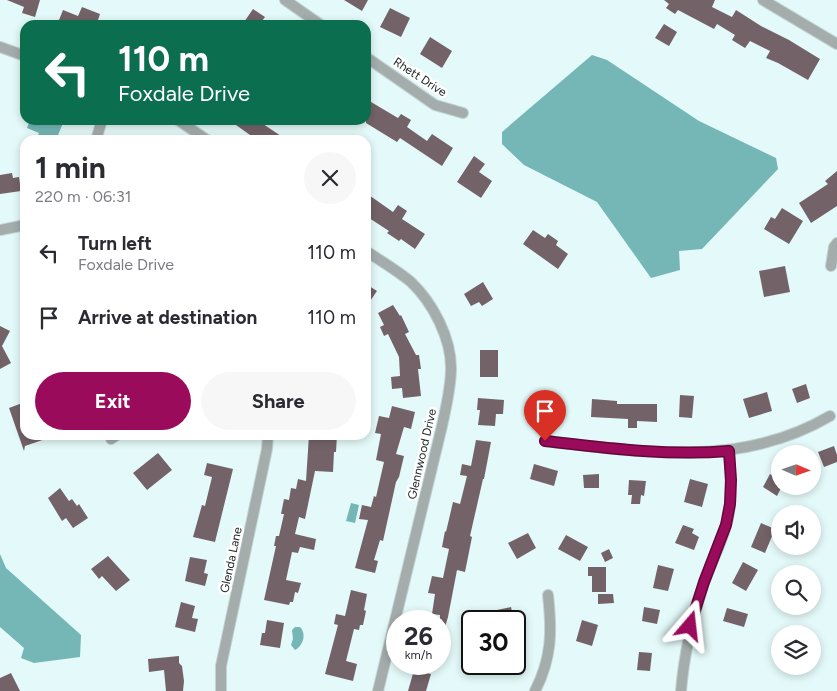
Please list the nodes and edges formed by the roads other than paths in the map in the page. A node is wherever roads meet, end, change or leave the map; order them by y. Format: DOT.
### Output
graph roads {
  1 [pos="285,0"];
  2 [pos="763,0"];
  3 [pos="314,20"];
  4 [pos="837,44"];
  5 [pos="0,47"];
  6 [pos="20,54"];
  7 [pos="371,60"];
  8 [pos="463,113"];
  9 [pos="185,125"];
  10 [pos="199,135"];
  11 [pos="20,226"];
  12 [pos="0,230"];
  13 [pos="837,243"];
  14 [pos="371,254"];
  15 [pos="831,266"];
  16 [pos="830,416"];
  17 [pos="268,440"];
  18 [pos="545,441"];
  19 [pos="729,451"];
  20 [pos="548,595"];
  21 [pos="221,691"];
  22 [pos="378,691"];
  23 [pos="535,691"];
  24 [pos="681,691"];
  1 -- 3 [label="street"];
  2 -- 4 [label="street"];
  5 -- 6 [label="street"];
  7 -- 8 [label="street, Rhett Drive"];
  9 -- 10 [label="street"];
  11 -- 12 [label="street"];
  13 -- 15 [label="street"];
  14 -- 22 [label="street, Glennwood Drive"];
  16 -- 19 [label="street"];
  17 -- 21 [label="street, Glenda Lane"];
  18 -- 19 [label="street"];
  19 -- 24 [label="street"];
  20 -- 23 [label="street"];
}
